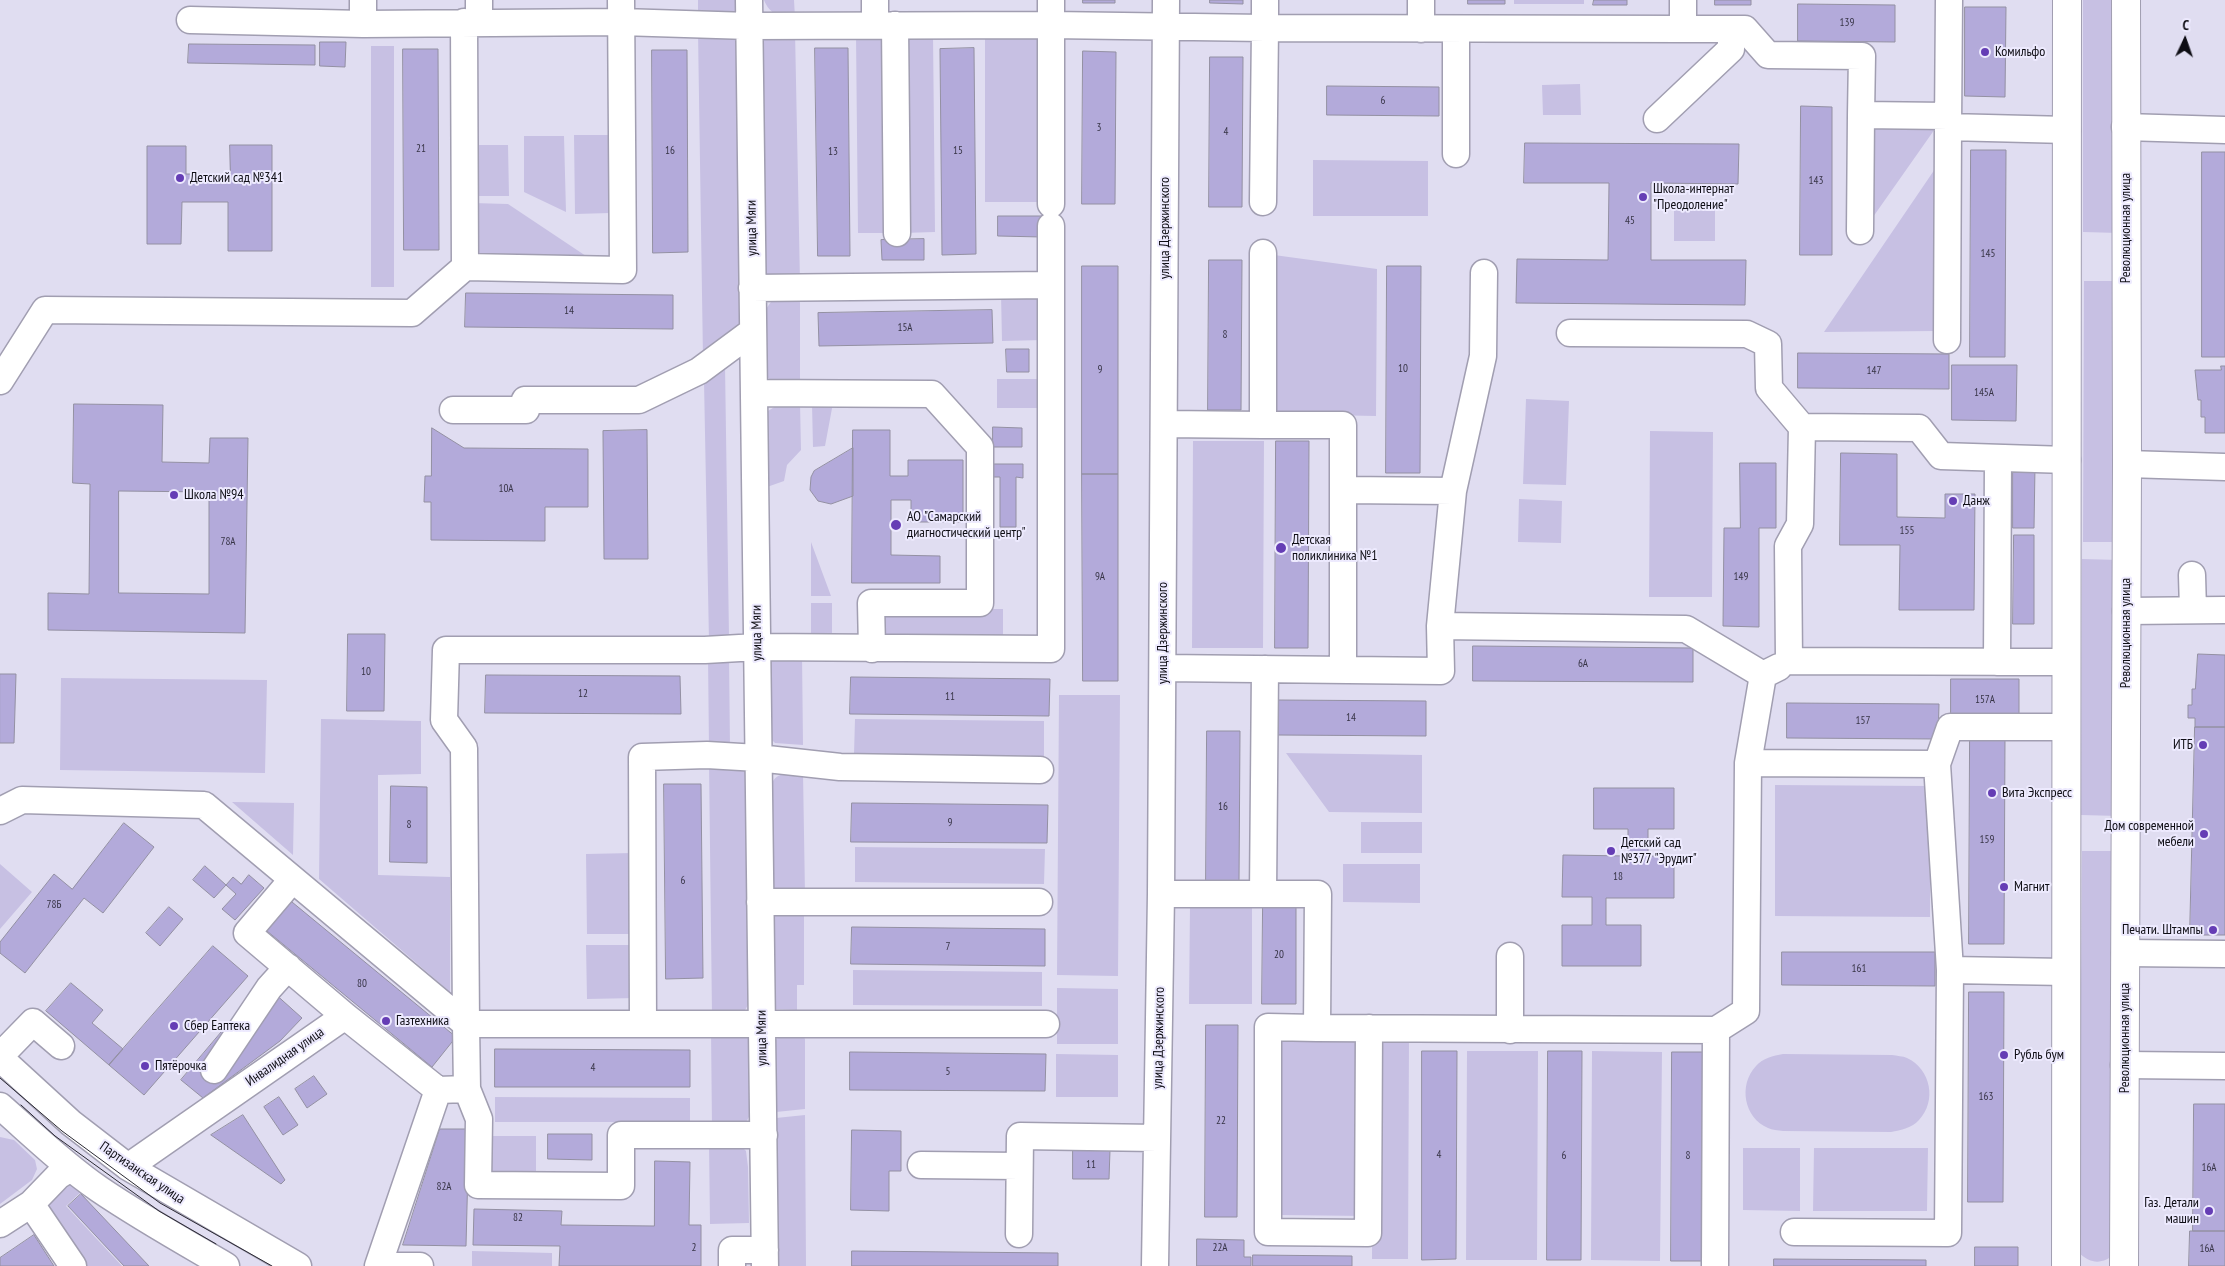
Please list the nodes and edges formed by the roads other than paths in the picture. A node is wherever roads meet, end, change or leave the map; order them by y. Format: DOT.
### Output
graph roads {
  1 [pos="749,0"];
  2 [pos="1166,0"];
  3 [pos="1265,0"];
  4 [pos="1421,0"];
  5 [pos="1683,0"];
  6 [pos="1949,0"];
  7 [pos="2067,0"];
  8 [pos="2126,0"];
  9 [pos="621,11"];
  10 [pos="363,12"];
  11 [pos="1051,12"];
  12 [pos="474,15"];
  13 [pos="882,16"];
  14 [pos="190,20"];
  15 [pos="749,26"];
  16 [pos="1166,27"];
  17 [pos="1265,28"];
  18 [pos="1421,29"];
  19 [pos="1456,29"];
  20 [pos="1683,29"];
  21 [pos="1731,29"];
  22 [pos="1861,115"];
  23 [pos="1657,119"];
  24 [pos="1948,122"];
  25 [pos="2125,127"];
  26 [pos="2067,130"];
  27 [pos="2225,130"];
  28 [pos="1456,154"];
  29 [pos="1263,202"];
  30 [pos="1860,232"];
  31 [pos="897,233"];
  32 [pos="1263,253"];
  33 [pos="465,267"];
  34 [pos="1484,273"];
  35 [pos="1050,285"];
  36 [pos="752,288"];
  37 [pos="753,331"];
  38 [pos="1570,333"];
  39 [pos="1947,340"];
  40 [pos="0,381"];
  41 [pos="754,393"];
  42 [pos="453,410"];
  43 [pos="1164,424"];
  44 [pos="1263,425"];
  45 [pos="1802,427"];
  46 [pos="1998,458"];
  47 [pos="2067,460"];
  48 [pos="2127,464"];
  49 [pos="2225,467"];
  50 [pos="1343,490"];
  51 [pos="1453,491"];
  52 [pos="2192,575"];
  53 [pos="2126,610"];
  54 [pos="2193,610"];
  55 [pos="2225,610"];
  56 [pos="1440,626"];
  57 [pos="757,647"];
  58 [pos="872,649"];
  59 [pos="1789,661"];
  60 [pos="1997,662"];
  61 [pos="2066,662"];
  62 [pos="1163,668"];
  63 [pos="1265,669"];
  64 [pos="1343,670"];
  65 [pos="1763,676"];
  66 [pos="2066,727"];
  67 [pos="758,758"];
  68 [pos="1748,763"];
  69 [pos="1937,764"];
  70 [pos="1040,770"];
  71 [pos="0,811"];
  72 [pos="292,880"];
  73 [pos="1161,894"];
  74 [pos="1263,894"];
  75 [pos="760,902"];
  76 [pos="1039,902"];
  77 [pos="2125,953"];
  78 [pos="2225,954"];
  79 [pos="1510,956"];
  80 [pos="288,967"];
  81 [pos="1950,970"];
  82 [pos="2066,972"];
  83 [pos="345,1016"];
  84 [pos="762,1023"];
  85 [pos="466,1024"];
  86 [pos="644,1024"];
  87 [pos="1046,1024"];
  88 [pos="1317,1028"];
  89 [pos="1369,1028"];
  90 [pos="1510,1030"];
  91 [pos="1716,1030"];
  92 [pos="62,1046"];
  93 [pos="0,1057"];
  94 [pos="2124,1065"];
  95 [pos="2225,1066"];
  96 [pos="214,1070"];
  97 [pos="466,1089"];
  98 [pos="438,1090"];
  99 [pos="0,1106"];
  100 [pos="764,1135"];
  101 [pos="1157,1138"];
  102 [pos="921,1164"];
  103 [pos="1019,1166"];
  104 [pos="128,1167"];
  105 [pos="71,1168"];
  106 [pos="31,1204"];
  107 [pos="0,1224"];
  108 [pos="1794,1232"];
  109 [pos="1019,1234"];
  110 [pos="765,1258"];
  111 [pos="2122,1262"];
  112 [pos="2069,1263"];
  113 [pos="73,1266"];
  114 [pos="226,1266"];
  115 [pos="298,1266"];
  116 [pos="378,1266"];
  117 [pos="420,1266"];
  118 [pos="732,1266"];
  119 [pos="1155,1266"];
  120 [pos="1715,1266"];
  1 -- 15 [label="street, улица Мяги"];
  2 -- 16 [label="street, улица Дзержинского"];
  3 -- 17 [label="street"];
  4 -- 18 [label="street"];
  5 -- 20 [label="street"];
  6 -- 24 [label="street"];
  7 -- 26 [label="main road"];
  8 -- 25 [label="main road, Революционная улица"];
  9 -- 12 [label="street"];
  9 -- 15 [label="street"];
  9 -- 33 [label="street"];
  10 -- 12 [label="street"];
  10 -- 14 [label="street"];
  11 -- 13 [label="street"];
  11 -- 16 [label="street"];
  11 -- 35 [label="street"];
  12 -- 33 [label="street"];
  13 -- 15 [label="street"];
  13 -- 31 [label="street"];
  15 -- 36 [label="street, улица Мяги"];
  16 -- 17 [label="street"];
  16 -- 43 [label="street, улица Дзержинского"];
  17 -- 18 [label="street"];
  17 -- 29 [label="street"];
  18 -- 19 [label="street"];
  19 -- 20 [label="street"];
  19 -- 28 [label="street"];
  20 -- 21 [label="street"];
  21 -- 22 [label="street"];
  21 -- 23 [label="street"];
  22 -- 24 [label="street"];
  22 -- 30 [label="street"];
  24 -- 26 [label="street"];
  24 -- 39 [label="street"];
  25 -- 27 [label="street"];
  25 -- 48 [label="main road, Революционная улица"];
  26 -- 47 [label="main road"];
  32 -- 44 [label="street"];
  33 -- 40 [label="street"];
  34 -- 51 [label="street"];
  35 -- 36 [label="street"];
  35 -- 58 [label="street"];
  36 -- 37 [label="street, улица Мяги"];
  37 -- 41 [label="street, улица Мяги"];
  37 -- 42 [label="street"];
  38 -- 45 [label="street"];
  41 -- 57 [label="street, улица Мяги"];
  41 -- 58 [label="street"];
  43 -- 44 [label="street"];
  43 -- 62 [label="street, улица Дзержинского"];
  44 -- 50 [label="street"];
  45 -- 46 [label="street"];
  45 -- 59 [label="street"];
  46 -- 47 [label="street"];
  46 -- 60 [label="street"];
  47 -- 61 [label="main road"];
  48 -- 49 [label="street"];
  48 -- 53 [label="main road, Революционная улица"];
  50 -- 51 [label="street"];
  50 -- 64 [label="street"];
  51 -- 56 [label="street"];
  52 -- 54 [label="street"];
  53 -- 54 [label="street"];
  53 -- 77 [label="main road, Революционная улица"];
  54 -- 55 [label="street"];
  56 -- 64 [label="street"];
  56 -- 65 [label="street"];
  57 -- 58 [label="street"];
  57 -- 67 [label="street, улица Мяги"];
  57 -- 85 [label="street"];
  59 -- 60 [label="street"];
  59 -- 65 [label="street"];
  60 -- 61 [label="street"];
  61 -- 66 [label="main road"];
  62 -- 63 [label="street"];
  62 -- 73 [label="street, улица Дзержинского"];
  63 -- 64 [label="street"];
  63 -- 74 [label="street"];
  65 -- 68 [label="street"];
  66 -- 69 [label="street"];
  66 -- 82 [label="main road"];
  67 -- 70 [label="street"];
  67 -- 75 [label="street, улица Мяги"];
  67 -- 86 [label="street"];
  68 -- 69 [label="street"];
  68 -- 91 [label="street"];
  69 -- 81 [label="street"];
  71 -- 72 [label="street"];
  72 -- 80 [label="street"];
  72 -- 85 [label="street"];
  73 -- 74 [label="street"];
  73 -- 101 [label="street, улица Дзержинского"];
  74 -- 88 [label="street"];
  75 -- 76 [label="street"];
  75 -- 84 [label="street, улица Мяги"];
  77 -- 78 [label="street"];
  77 -- 94 [label="main road, Революционная улица"];
  79 -- 90 [label="street"];
  80 -- 83 [label="street"];
  80 -- 96 [label="street"];
  81 -- 82 [label="street"];
  81 -- 108 [label="street"];
  82 -- 112 [label="main road"];
  83 -- 98 [label="street"];
  83 -- 104 [label="street, Инвалидная улица"];
  84 -- 86 [label="street"];
  84 -- 87 [label="street"];
  84 -- 100 [label="street, улица Мяги"];
  85 -- 86 [label="street"];
  85 -- 97 [label="street"];
  88 -- 89 [label="street"];
  88 -- 89 [label="street"];
  89 -- 90 [label="street"];
  90 -- 91 [label="street"];
  91 -- 120 [label="street"];
  92 -- 93 [label="street"];
  93 -- 104 [label="street, Партизанская улица"];
  94 -- 95 [label="street"];
  94 -- 111 [label="main road, Революционная улица"];
  97 -- 98 [label="street"];
  97 -- 100 [label="street"];
  98 -- 116 [label="street"];
  99 -- 105 [label="street"];
  100 -- 110 [label="street, улица Мяги"];
  101 -- 103 [label="street"];
  101 -- 119 [label="street, улица Дзержинского"];
  102 -- 103 [label="street"];
  103 -- 109 [label="street"];
  104 -- 115 [label="street, Партизанская улица"];
  105 -- 106 [label="street"];
  105 -- 114 [label="street"];
  106 -- 107 [label="street"];
  106 -- 113 [label="street"];
  110 -- 118 [label="street"];
  116 -- 117 [label="street"];
}
